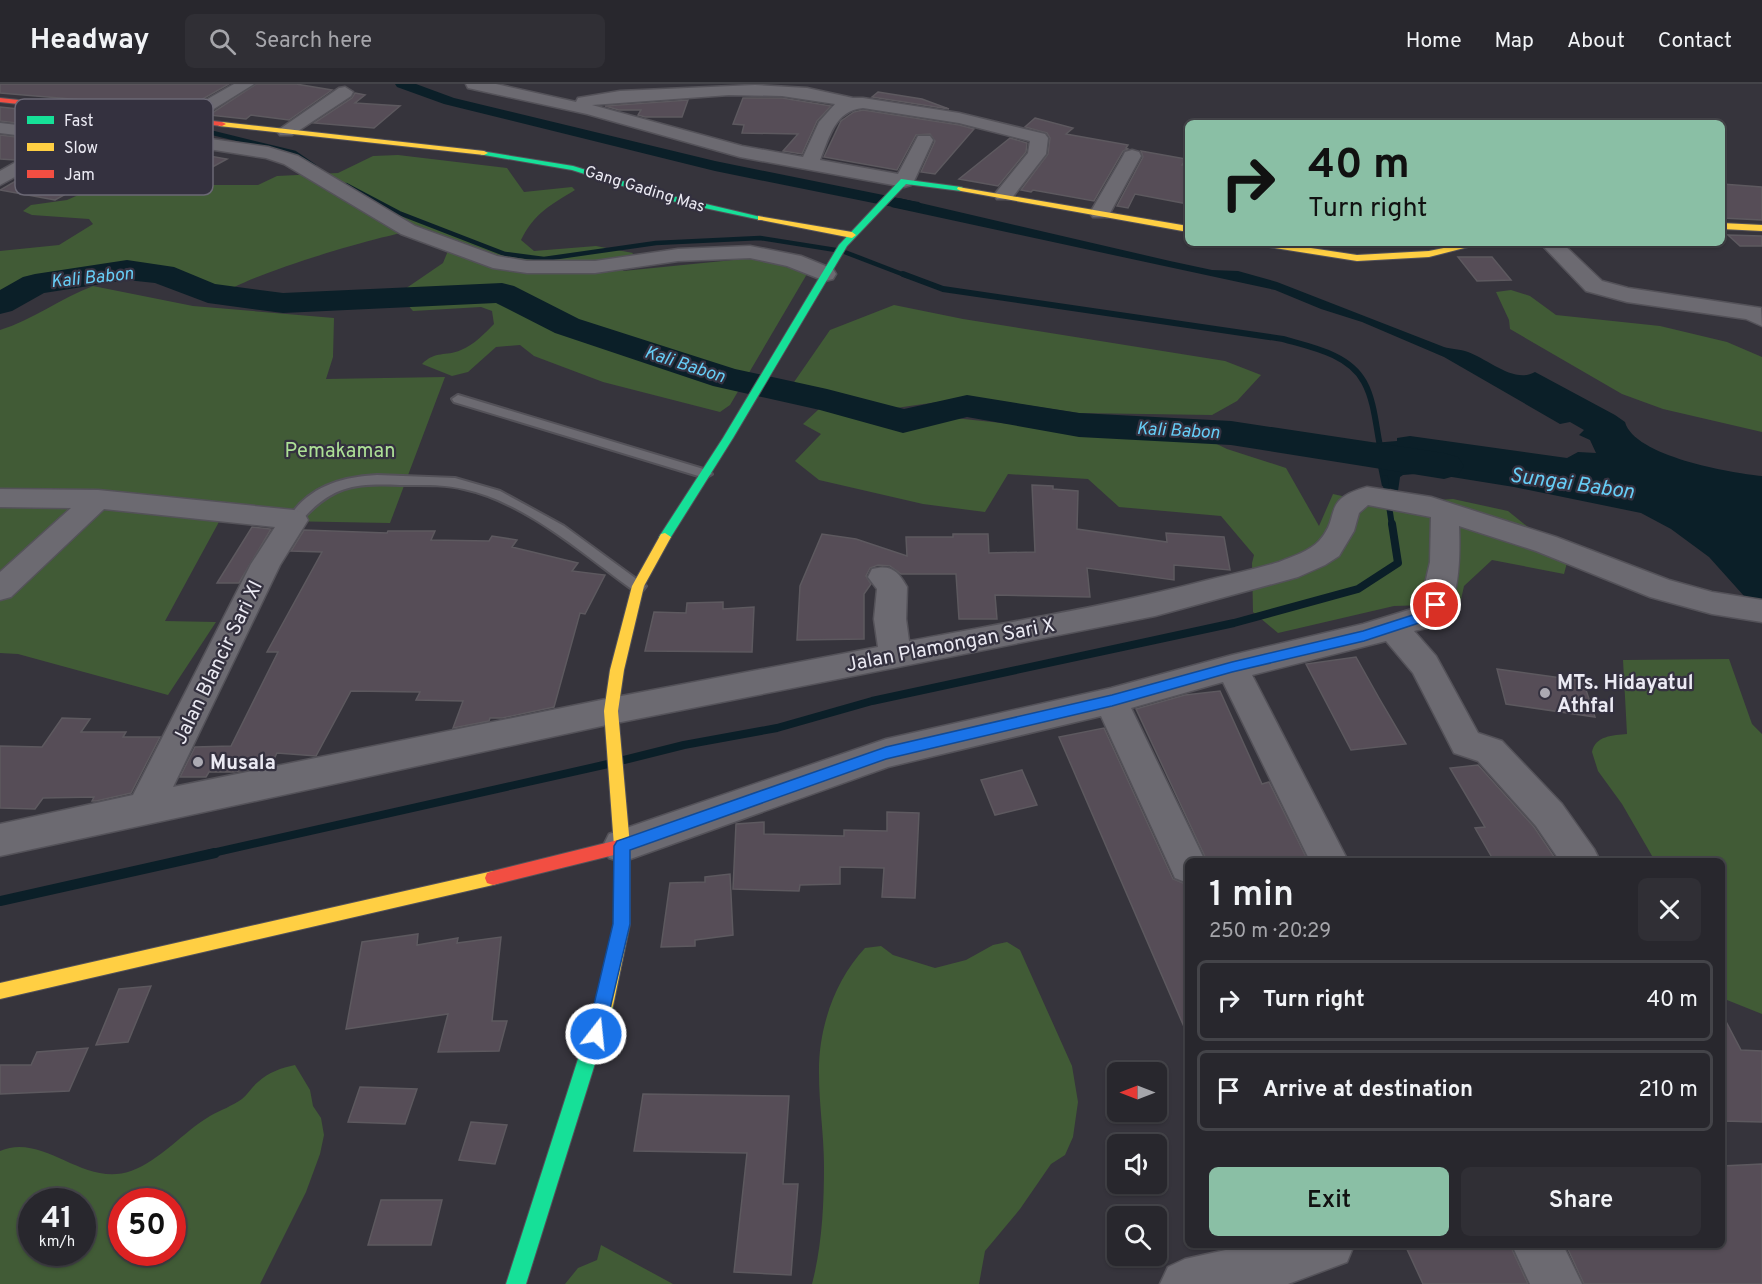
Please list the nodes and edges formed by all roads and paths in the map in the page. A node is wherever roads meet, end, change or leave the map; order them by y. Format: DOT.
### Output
graph roads {
  1 [pos="246,84"];
  2 [pos="484,85"];
  3 [pos="345,92"];
  4 [pos="213,103"];
  5 [pos="850,103"];
  6 [pos="570,105"];
  7 [pos="213,124"];
  8 [pos="0,128"];
  9 [pos="15,130"];
  10 [pos="286,131"];
  11 [pos="924,140"];
  12 [pos="213,145"];
  13 [pos="1132,156"];
  14 [pos="809,164"];
  15 [pos="900,185"];
  16 [pos="1005,195"];
  17 [pos="1100,213"];
  18 [pos="1725,226"];
  19 [pos="1185,228"];
  20 [pos="1762,228"];
  21 [pos="851,236"];
  22 [pos="1279,246"];
  23 [pos="1466,246"];
  24 [pos="1553,246"];
  25 [pos="827,270"];
  26 [pos="1762,319"];
  27 [pos="458,399"];
  28 [pos="705,474"];
  29 [pos="0,498"];
  30 [pos="98,499"];
  31 [pos="1444,513"];
  32 [pos="294,520"];
  33 [pos="883,577"];
  34 [pos="638,586"];
  35 [pos="0,589"];
  36 [pos="1762,611"];
  37 [pos="1392,627"];
  38 [pos="895,654"];
  39 [pos="1232,667"];
  40 [pos="1112,701"];
  41 [pos="612,722"];
  42 [pos="145,808"];
  43 [pos="621,831"];
  44 [pos="0,840"];
  45 [pos="1328,858"];
  46 [pos="1579,858"];
  47 [pos="1185,859"];
  48 [pos="0,991"];
  49 [pos="1321,1248"];
  50 [pos="1538,1248"];
  51 [pos="516,1284"];
  52 [pos="1185,1284"];
  53 [pos="1557,1284"];
  1 -- 4 [label="street"];
  2 -- 6 [label="street"];
  3 -- 10 [label="street"];
  5 -- 6 [label="street"];
  5 -- 14 [label="street"];
  5 -- 16 [label="street"];
  6 -- 14 [label="street"];
  7 -- 10 [label="main road, Gang Gading Mas"];
  8 -- 9 [label="street"];
  10 -- 21 [label="main road, Gang Gading Mas"];
  11 -- 15 [label="street"];
  12 -- 25 [label="street"];
  13 -- 17 [label="street"];
  14 -- 15 [label="street"];
  15 -- 16 [label="main road"];
  15 -- 21 [label="main road"];
  16 -- 17 [label="main road"];
  17 -- 19 [label="main road"];
  18 -- 20 [label="main road"];
  21 -- 25 [label="main road"];
  22 -- 23 [label="main road"];
  24 -- 26 [label="street"];
  25 -- 28 [label="main road"];
  27 -- 28 [label="lane"];
  28 -- 34 [label="main road"];
  29 -- 30 [label="street"];
  30 -- 32 [label="street"];
  30 -- 35 [label="street"];
  31 -- 36 [label="street"];
  31 -- 37 [label="street"];
  31 -- 38 [label="street, Jalan Plamongan Sari X"];
  32 -- 34 [label="lane"];
  32 -- 42 [label="street, Jalan Blancir Sari XI"];
  33 -- 38 [label="street"];
  34 -- 41 [label="main road"];
  37 -- 39 [label="street"];
  37 -- 46 [label="street"];
  38 -- 41 [label="street, Jalan Plamongan Sari X"];
  39 -- 40 [label="street"];
  39 -- 45 [label="street"];
  40 -- 43 [label="street"];
  40 -- 47 [label="street"];
  41 -- 42 [label="street, Jalan Plamongan Sari X"];
  41 -- 43 [label="main road"];
  42 -- 44 [label="street, Jalan Plamongan Sari X"];
  43 -- 48 [label="main road"];
  43 -- 51 [label="main road"];
  49 -- 52 [label="street"];
  50 -- 53 [label="street"];
}
